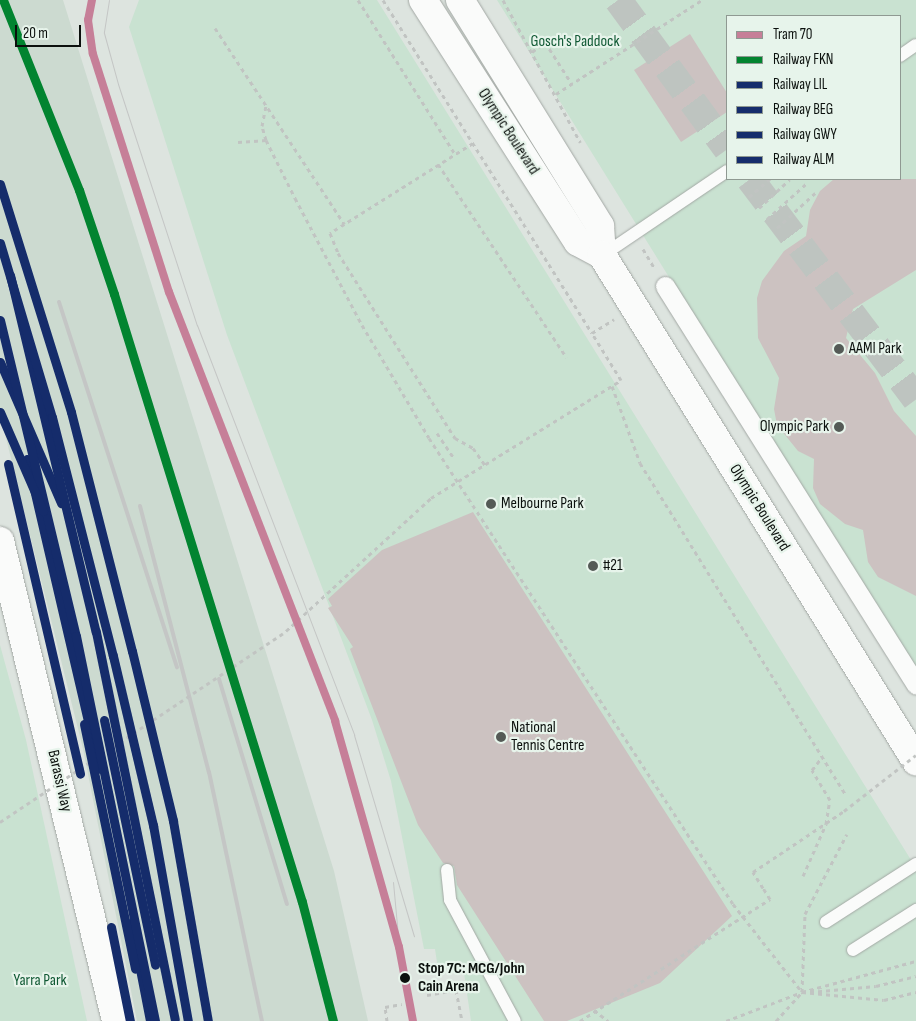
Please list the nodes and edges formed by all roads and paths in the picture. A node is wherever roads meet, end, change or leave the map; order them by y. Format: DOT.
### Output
graph roads {
  1 [pos="358,0"];
  2 [pos="383,0"];
  3 [pos="423,0"];
  4 [pos="460,0"];
  5 [pos="503,0"];
  6 [pos="702,0"];
  7 [pos="215,28"];
  8 [pos="916,45"];
  9 [pos="532,52"];
  10 [pos="901,55"];
  11 [pos="572,84"];
  12 [pos="266,106"];
  13 [pos="266,140"];
  14 [pos="238,142"];
  15 [pos="473,143"];
  16 [pos="455,154"];
  17 [pos="438,164"];
  18 [pos="726,172"];
  19 [pos="769,180"];
  20 [pos="789,180"];
  21 [pos="807,183"];
  22 [pos="815,193"];
  23 [pos="749,197"];
  24 [pos="759,208"];
  25 [pos="767,219"];
  26 [pos="344,224"];
  27 [pos="777,228"];
  28 [pos="602,255"];
  29 [pos="665,286"];
  30 [pos="592,333"];
  31 [pos="566,357"];
  32 [pos="621,380"];
  33 [pos="612,386"];
  34 [pos="437,433"];
  35 [pos="454,458"];
  36 [pos="485,465"];
  37 [pos="0,541"];
  38 [pos="10,609"];
  39 [pos="916,684"];
  40 [pos="916,755"];
  41 [pos="822,757"];
  42 [pos="916,761"];
  43 [pos="846,795"];
  44 [pos="0,822"];
  45 [pos="826,824"];
  46 [pos="847,834"];
  47 [pos="916,864"];
  48 [pos="447,870"];
  49 [pos="803,876"];
  50 [pos="916,910"];
  51 [pos="826,922"];
  52 [pos="853,950"];
  53 [pos="916,961"];
  54 [pos="916,976"];
  55 [pos="802,992"];
  56 [pos="916,992"];
  57 [pos="428,995"];
  58 [pos="402,1004"];
  59 [pos="594,1010"];
  60 [pos="116,1021"];
  61 [pos="387,1021"];
  62 [pos="462,1021"];
  63 [pos="515,1021"];
  64 [pos="580,1021"];
  65 [pos="608,1021"];
  66 [pos="726,1021"];
  67 [pos="776,1021"];
  1 -- 16 [label="path"];
  2 -- 15 [label="path"];
  3 -- 28 [label="main road, Olympic Boulevard"];
  4 -- 28 [label="main road, Olympic Boulevard"];
  5 -- 9 [label="path"];
  6 -- 11 [label="path"];
  7 -- 12 [label="path"];
  8 -- 10 [label="lane"];
  9 -- 11 [label="path"];
  9 -- 11 [label="path"];
  12 -- 13 [label="path"];
  12 -- 26 [label="path"];
  13 -- 14 [label="path"];
  13 -- 55 [label="path, bridge"];
  15 -- 16 [label="path"];
  15 -- 30 [label="path"];
  16 -- 17 [label="path"];
  17 -- 26 [label="path"];
  17 -- 31 [label="path"];
  18 -- 28 [label="lane"];
  19 -- 23 [label="path"];
  20 -- 24 [label="path"];
  21 -- 25 [label="path"];
  22 -- 27 [label="path"];
  26 -- 36 [label="path"];
  28 -- 42 [label="main road, Olympic Boulevard"];
  29 -- 39 [label="street"];
  32 -- 33 [label="path"];
  33 -- 36 [label="path"];
  33 -- 41 [label="path"];
  34 -- 35 [label="path"];
  36 -- 44 [label="path, bridge"];
  37 -- 38 [label="main road, Barassi Way"];
  38 -- 60 [label="main road, Barassi Way"];
  40 -- 45 [label="path, bridge"];
  41 -- 43 [label="path"];
  41 -- 45 [label="path"];
  45 -- 49 [label="path"];
  45 -- 64 [label="path, bridge"];
  46 -- 55 [label="path"];
  47 -- 51 [label="lane"];
  48 -- 63 [label="lane"];
  50 -- 52 [label="lane"];
  53 -- 55 [label="path"];
  54 -- 55 [label="path"];
  55 -- 56 [label="path"];
  55 -- 66 [label="path"];
  55 -- 67 [label="path"];
  57 -- 62 [label="path"];
  58 -- 61 [label="path"];
  59 -- 65 [label="path"];
}
